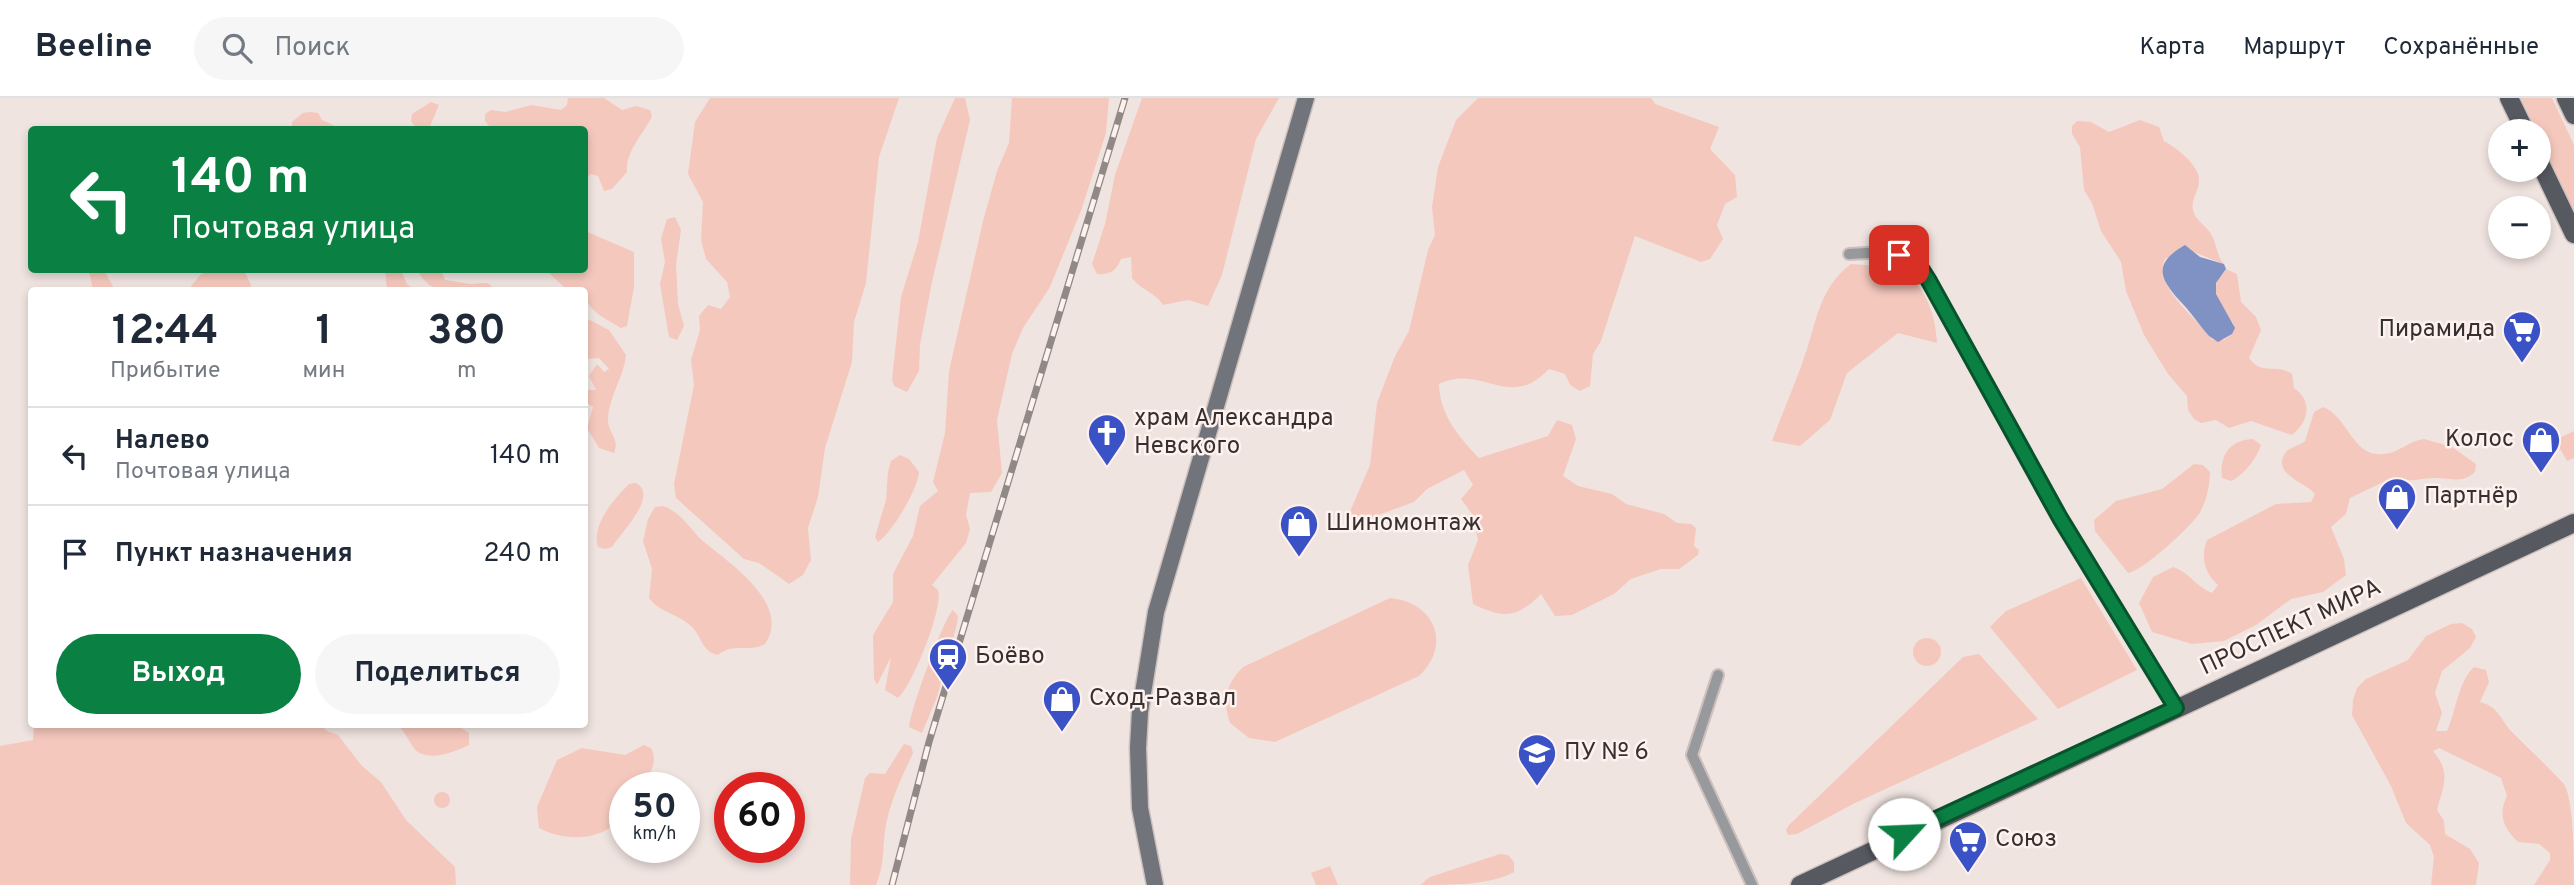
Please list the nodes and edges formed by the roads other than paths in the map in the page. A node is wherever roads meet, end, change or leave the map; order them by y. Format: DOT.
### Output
graph roads {
  1 [pos="1306,98"];
  2 [pos="2509,98"];
  3 [pos="2566,98"];
  4 [pos="2574,116"];
  5 [pos="2519,119"];
  6 [pos="2549,182"];
  7 [pos="2574,234"];
  8 [pos="1849,254"];
  9 [pos="2574,523"];
  10 [pos="1718,675"];
  11 [pos="2176,708"];
  12 [pos="1155,885"];
  13 [pos="1752,885"];
  14 [pos="1800,885"];
  1 -- 12 [label="main road"];
  2 -- 5 [label="main road"];
  3 -- 4 [label="main road"];
  6 -- 7 [label="main road"];
  8 -- 11 [label="street"];
  9 -- 11 [label="main road, ПРОСПЕКТ МИРА"];
  10 -- 13 [label="street"];
  11 -- 14 [label="main road, ПРОСПЕКТ МИРА"];
}
